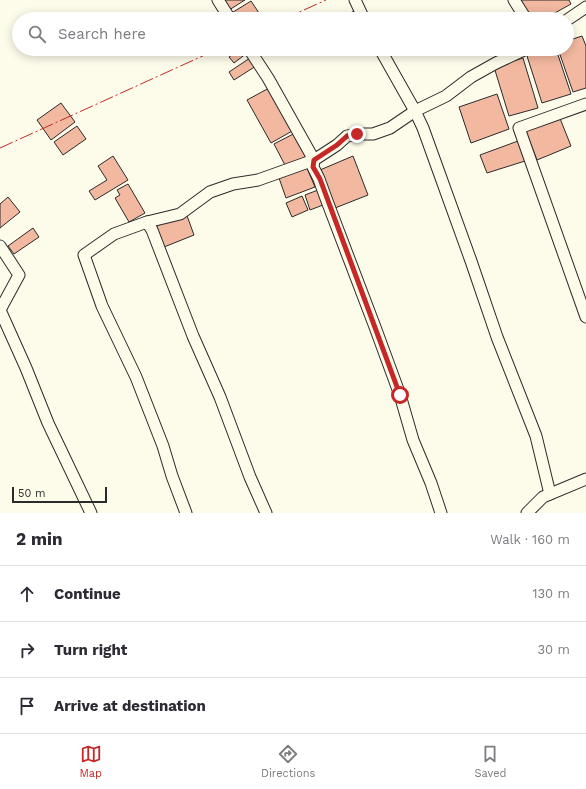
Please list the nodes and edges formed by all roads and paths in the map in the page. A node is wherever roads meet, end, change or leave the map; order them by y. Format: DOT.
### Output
graph roads {
  1 [pos="218,0"];
  2 [pos="355,0"];
  3 [pos="514,0"];
  4 [pos="586,7"];
  5 [pos="226,12"];
  6 [pos="361,12"];
  7 [pos="522,12"];
  8 [pos="574,15"];
  9 [pos="254,56"];
  10 [pos="384,56"];
  11 [pos="510,56"];
  12 [pos="586,104"];
  13 [pos="415,111"];
  14 [pos="314,160"];
  15 [pos="147,222"];
  16 [pos="0,246"];
  17 [pos="0,310"];
  18 [pos="586,317"];
  19 [pos="586,479"];
  20 [pos="550,494"];
  21 [pos="91,513"];
  22 [pos="186,513"];
  23 [pos="266,513"];
  24 [pos="441,513"];
  25 [pos="527,513"];
  1 -- 5 [label="street"];
  2 -- 6 [label="street"];
  3 -- 7 [label="street"];
  4 -- 8 [label="street"];
  9 -- 14 [label="street"];
  10 -- 13 [label="street"];
  11 -- 13 [label="street"];
  12 -- 18 [label="street"];
  13 -- 14 [label="street"];
  13 -- 20 [label="street"];
  14 -- 15 [label="street"];
  14 -- 24 [label="street"];
  15 -- 22 [label="street"];
  15 -- 23 [label="street"];
  16 -- 17 [label="street"];
  17 -- 21 [label="street"];
  19 -- 20 [label="street"];
  20 -- 25 [label="street"];
}
